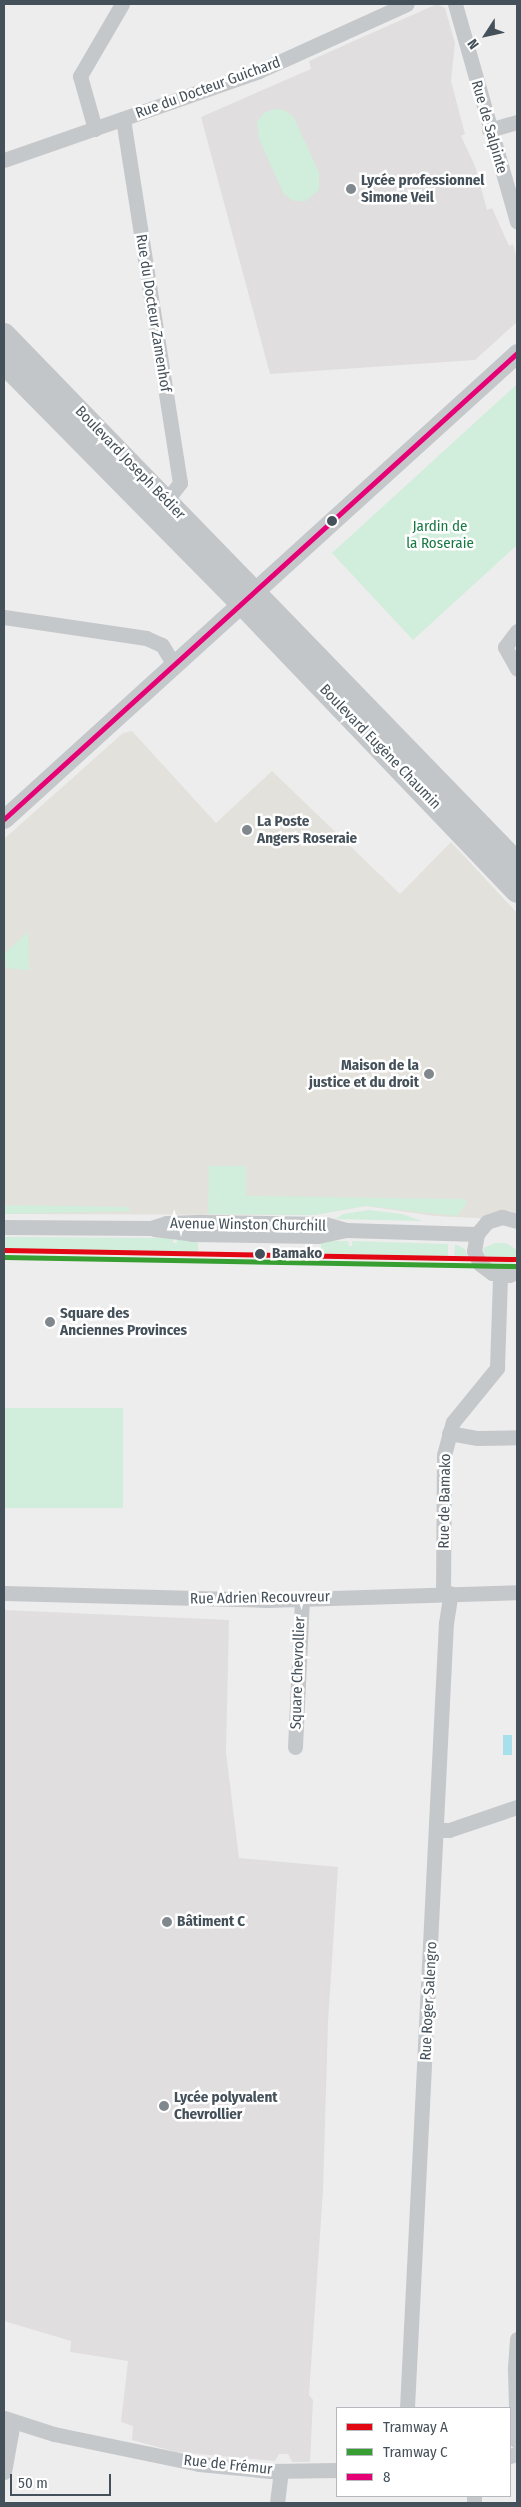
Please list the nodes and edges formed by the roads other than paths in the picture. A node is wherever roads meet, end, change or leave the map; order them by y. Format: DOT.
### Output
graph roads {
  1 [pos="122,4"];
  2 [pos="407,4"];
  3 [pos="455,4"];
  4 [pos="123,119"];
  5 [pos="517,122"];
  6 [pos="95,129"];
  7 [pos="489,130"];
  8 [pos="4,160"];
  9 [pos="517,221"];
  10 [pos="4,335"];
  11 [pos="517,354"];
  12 [pos="4,362"];
  13 [pos="166,501"];
  14 [pos="249,597"];
  15 [pos="4,617"];
  16 [pos="517,631"];
  17 [pos="174,665"];
  18 [pos="517,669"];
  19 [pos="4,818"];
  20 [pos="517,864"];
  21 [pos="517,891"];
  22 [pos="517,1221"];
  23 [pos="4,1226"];
  24 [pos="477,1234"];
  25 [pos="517,1272"];
  26 [pos="500,1276"];
  27 [pos="449,1433"];
  28 [pos="517,1438"];
  29 [pos="517,1592"];
  30 [pos="4,1593"];
  31 [pos="447,1593"];
  32 [pos="302,1599"];
  33 [pos="295,1747"];
  34 [pos="517,1807"];
  35 [pos="438,1830"];
  36 [pos="517,2339"];
  37 [pos="408,2407"];
  38 [pos="8,2420"];
  39 [pos="517,2441"];
  40 [pos="336,2470"];
  41 [pos="281,2471"];
  42 [pos="4,2472"];
  43 [pos="277,2503"];
  1 -- 6 [label="street"];
  2 -- 4 [label="street, Rue du Docteur Guichard"];
  3 -- 7 [label="street, Rue de Salpinte"];
  4 -- 6 [label="street, Rue du Docteur Guichard"];
  4 -- 13 [label="street, Rue du Docteur Zamenhof"];
  5 -- 7 [label="street"];
  6 -- 8 [label="street, Rue du Docteur Guichard"];
  7 -- 9 [label="street, Rue de Salpinte"];
  10 -- 13 [label="main road, Boulevard Joseph Bédier"];
  11 -- 14 [label="street"];
  12 -- 14 [label="main road, Boulevard Joseph Bédier"];
  13 -- 14 [label="main road, Boulevard Joseph Bédier"];
  14 -- 17 [label="street"];
  14 -- 20 [label="main road, Boulevard Eugène Chaumin"];
  14 -- 21 [label="main road, Boulevard Eugène Chaumin"];
  15 -- 17 [label="street"];
  16 -- 18 [label="street"];
  17 -- 19 [label="street"];
  22 -- 24 [label="street"];
  23 -- 24 [label="street, Avenue Winston Churchill"];
  24 -- 26 [label="street"];
  25 -- 26 [label="street"];
  26 -- 27 [label="street, Rue de Bamako"];
  27 -- 28 [label="street"];
  27 -- 31 [label="street, Rue de Bamako"];
  29 -- 31 [label="street, Rue Adrien Recouvreur"];
  30 -- 32 [label="street, Rue Adrien Recouvreur"];
  31 -- 32 [label="street, Rue Adrien Recouvreur"];
  31 -- 35 [label="street, Rue Roger Salengro"];
  32 -- 33 [label="street, Square Chevrollier"];
  34 -- 35 [label="street"];
  35 -- 37 [label="street, Rue Roger Salengro"];
  36 -- 39 [label="street"];
  38 -- 41 [label="street, Rue de Frémur"];
  38 -- 42 [label="street"];
  40 -- 41 [label="street, Rue de Frémur"];
  41 -- 43 [label="street"];
}
